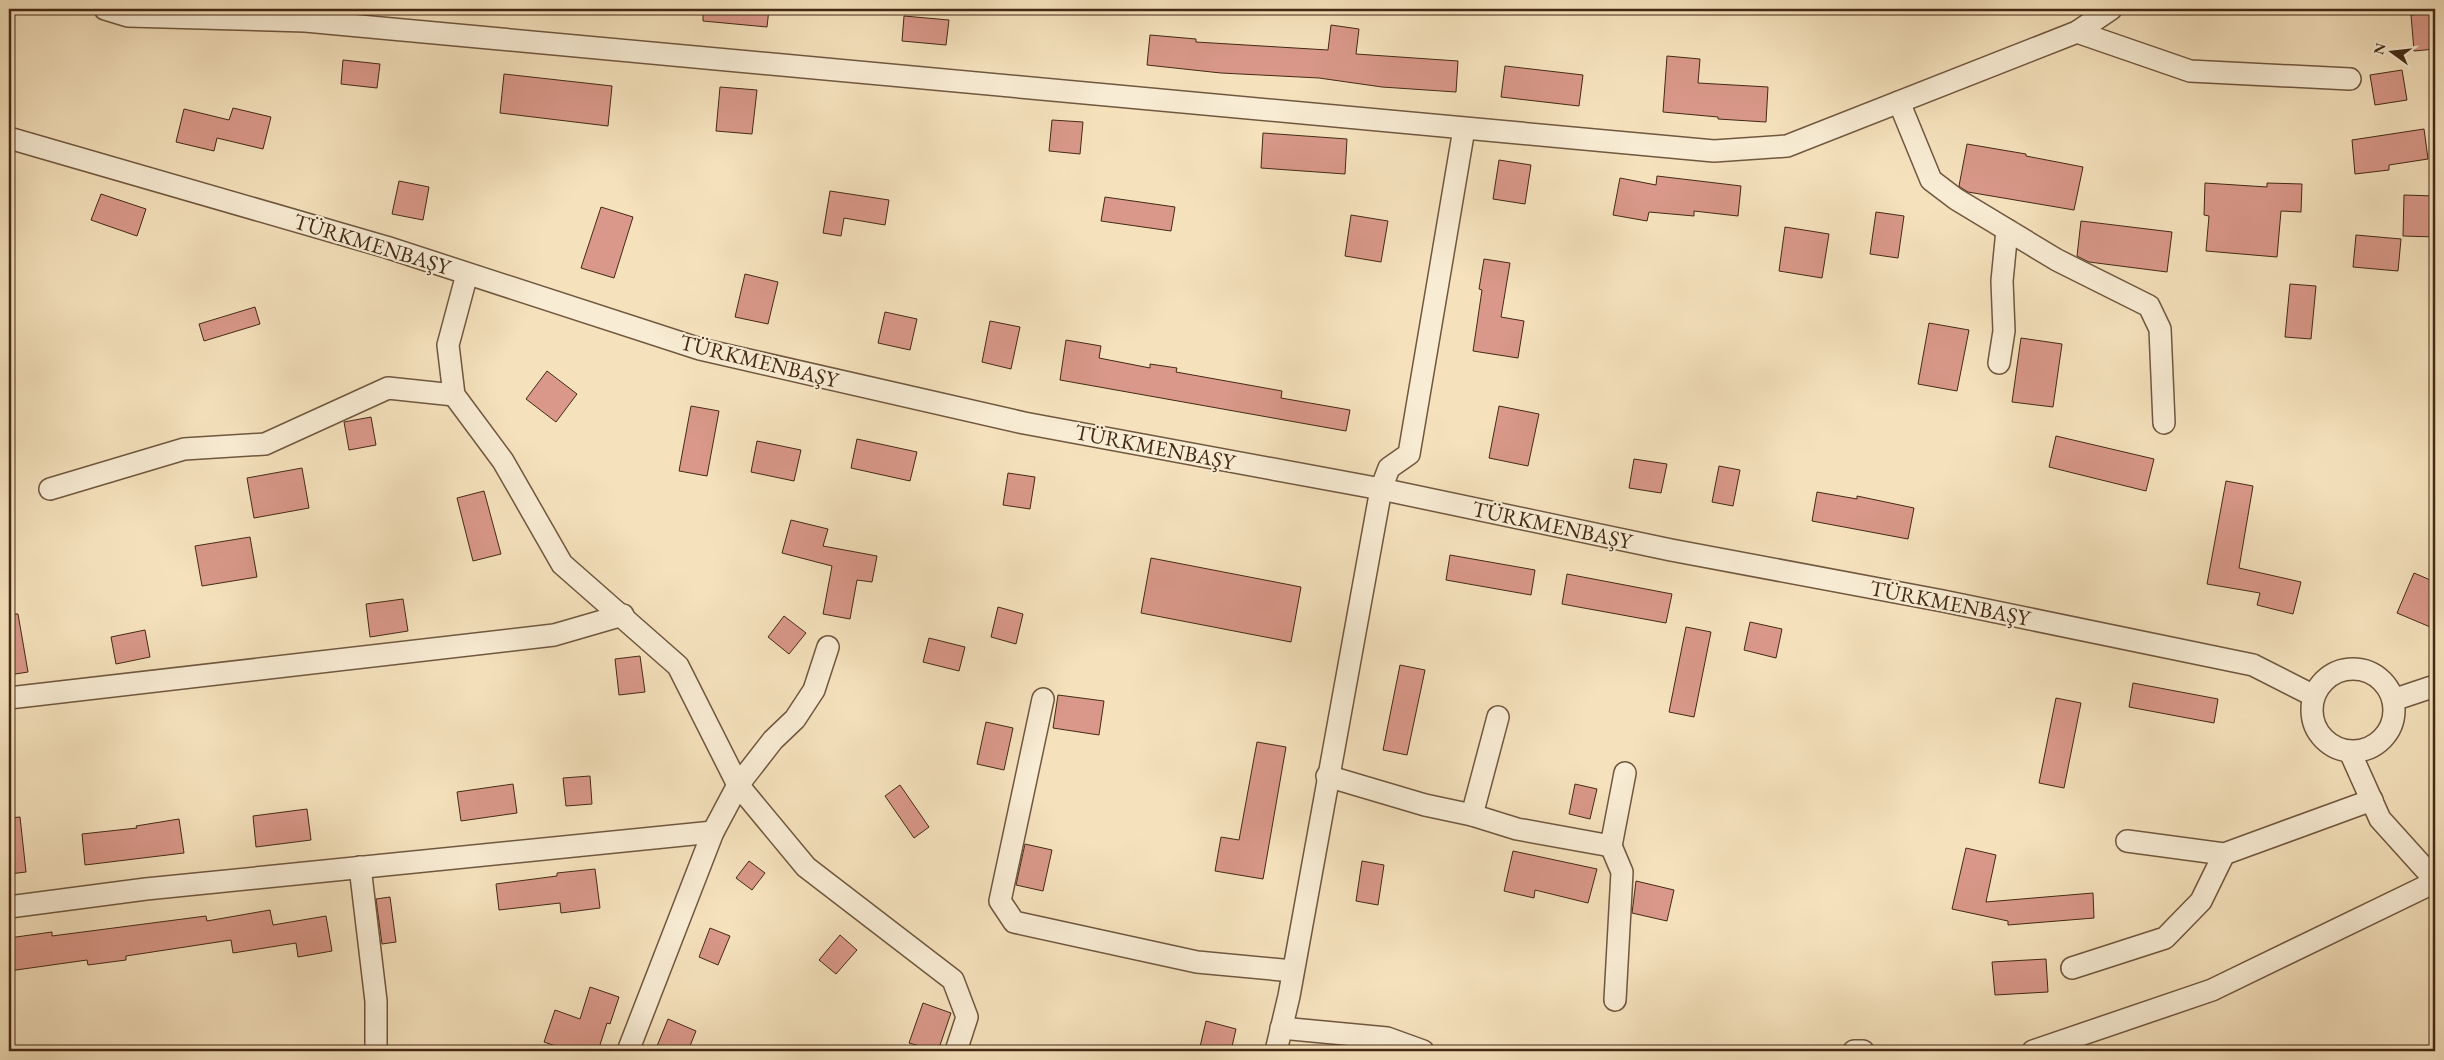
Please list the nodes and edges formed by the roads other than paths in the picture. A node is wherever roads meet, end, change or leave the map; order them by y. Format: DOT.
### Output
graph roads {
  1 [pos="106,9"];
  2 [pos="2111,9"];
  3 [pos="301,15"];
  4 [pos="2077,32"];
  5 [pos="2350,79"];
  6 [pos="1899,102"];
  7 [pos="1464,129"];
  8 [pos="9,138"];
  9 [pos="2007,230"];
  10 [pos="467,274"];
  11 [pos="2000,363"];
  12 [pos="454,395"];
  13 [pos="2164,423"];
  14 [pos="50,489"];
  15 [pos="1381,489"];
  16 [pos="623,615"];
  17 [pos="828,647"];
  18 [pos="2435,686"];
  19 [pos="2314,696"];
  20 [pos="9,698"];
  21 [pos="1043,700"];
  22 [pos="2393,700"];
  23 [pos="1498,717"];
  24 [pos="2350,752"];
  25 [pos="1626,773"];
  26 [pos="1328,776"];
  27 [pos="738,785"];
  28 [pos="2372,800"];
  29 [pos="1472,815"];
  30 [pos="713,832"];
  31 [pos="2127,841"];
  32 [pos="1611,846"];
  33 [pos="2224,854"];
  34 [pos="360,867"];
  35 [pos="2435,881"];
  36 [pos="9,907"];
  37 [pos="2072,968"];
  38 [pos="1293,971"];
  39 [pos="1616,1000"];
  40 [pos="1281,1028"];
  41 [pos="376,1051"];
  42 [pos="628,1051"];
  43 [pos="956,1051"];
  44 [pos="1276,1051"];
  45 [pos="1423,1051"];
  46 [pos="1854,1051"];
  47 [pos="1863,1051"];
  48 [pos="2034,1051"];
  1 -- 3 [label="street"];
  2 -- 4 [label="street"];
  3 -- 7 [label="street"];
  4 -- 5 [label="street"];
  4 -- 6 [label="street"];
  6 -- 7 [label="street"];
  6 -- 9 [label="street"];
  7 -- 15 [label="street"];
  8 -- 10 [label="street, TÜRKMENBAŞY"];
  9 -- 11 [label="street"];
  9 -- 13 [label="street"];
  10 -- 12 [label="street"];
  10 -- 15 [label="street, TÜRKMENBAŞY"];
  12 -- 14 [label="street"];
  12 -- 16 [label="street"];
  15 -- 19 [label="street, TÜRKMENBAŞY"];
  15 -- 26 [label="street"];
  16 -- 20 [label="street"];
  16 -- 27 [label="street"];
  17 -- 27 [label="street"];
  18 -- 22 [label="street"];
  19 -- 22 [label="street"];
  19 -- 24 [label="street"];
  21 -- 38 [label="street"];
  22 -- 24 [label="street"];
  23 -- 29 [label="street"];
  24 -- 28 [label="street"];
  25 -- 32 [label="street"];
  26 -- 29 [label="street"];
  26 -- 38 [label="street"];
  27 -- 30 [label="street"];
  27 -- 43 [label="street"];
  28 -- 33 [label="street"];
  28 -- 35 [label="street"];
  29 -- 32 [label="street"];
  30 -- 34 [label="street"];
  30 -- 42 [label="street"];
  31 -- 33 [label="street"];
  32 -- 39 [label="street"];
  33 -- 37 [label="street"];
  34 -- 36 [label="street"];
  34 -- 41 [label="street"];
  35 -- 48 [label="street"];
  38 -- 40 [label="street"];
  40 -- 44 [label="street"];
  40 -- 45 [label="street"];
  46 -- 47 [label="street"];
}
